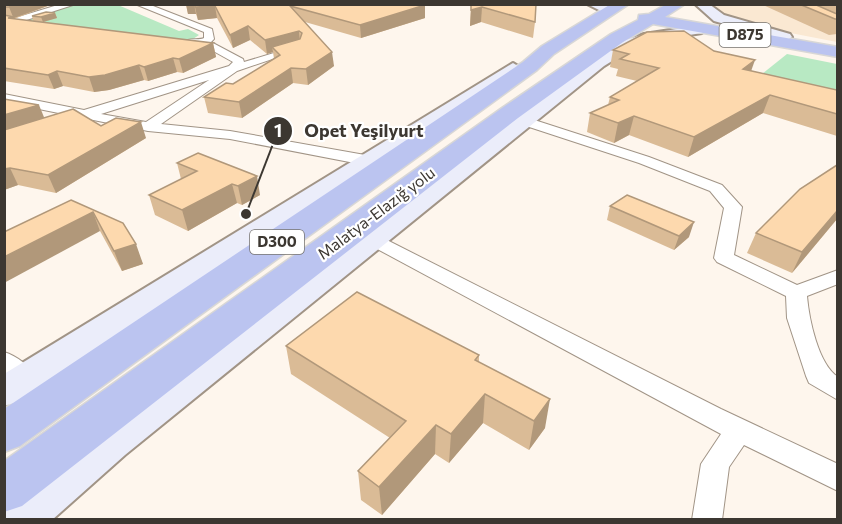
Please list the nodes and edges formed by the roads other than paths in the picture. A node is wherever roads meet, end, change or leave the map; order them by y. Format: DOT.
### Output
graph roads {
  1 [pos="72,4"];
  2 [pos="139,4"];
  3 [pos="701,4"];
  4 [pos="636,9"];
  5 [pos="570,16"];
  6 [pos="43,27"];
  7 [pos="697,30"];
  8 [pos="731,33"];
  9 [pos="617,38"];
  10 [pos="785,38"];
  11 [pos="173,40"];
  12 [pos="208,44"];
  13 [pos="837,47"];
  14 [pos="297,49"];
  15 [pos="548,50"];
  16 [pos="837,52"];
  17 [pos="234,68"];
  18 [pos="513,68"];
  19 [pos="540,92"];
  20 [pos="4,98"];
  21 [pos="87,114"];
  22 [pos="522,120"];
  23 [pos="56,124"];
  24 [pos="148,127"];
  25 [pos="365,160"];
  26 [pos="417,182"];
  27 [pos="375,240"];
  28 [pos="837,276"];
  29 [pos="796,293"];
  30 [pos="4,361"];
  31 [pos="15,385"];
  32 [pos="837,390"];
  33 [pos="739,430"];
  34 [pos="4,433"];
  35 [pos="111,443"];
  36 [pos="837,478"];
  37 [pos="4,490"];
  38 [pos="18,519"];
  39 [pos="707,519"];
  1 -- 6 [label="street"];
  2 -- 12 [label="street"];
  3 -- 10 [label="street"];
  4 -- 8 [label="highway, D875"];
  4 -- 9 [label="highway, Malatya-Elazığ yolu / D300"];
  4 -- 10 [label="highway, D875"];
  4 -- 15 [label="highway, Malatya-Elazığ yolu / D300"];
  4 -- 19 [label="highway"];
  5 -- 15 [label="highway"];
  7 -- 8 [label="highway"];
  7 -- 9 [label="highway"];
  7 -- 22 [label="street"];
  8 -- 16 [label="highway, D875"];
  9 -- 19 [label="highway, Malatya-Elazığ yolu / D300"];
  10 -- 13 [label="highway, D875"];
  11 -- 12 [label="street"];
  12 -- 17 [label="street"];
  14 -- 17 [label="street"];
  15 -- 18 [label="highway"];
  15 -- 34 [label="highway, Malatya-Elazığ yolu / D300"];
  17 -- 21 [label="street"];
  17 -- 24 [label="street"];
  18 -- 25 [label="street"];
  19 -- 26 [label="highway, Malatya-Elazığ yolu / D300"];
  20 -- 21 [label="street"];
  21 -- 23 [label="street"];
  21 -- 24 [label="street"];
  22 -- 27 [label="street"];
  22 -- 29 [label="street"];
  24 -- 25 [label="street"];
  25 -- 31 [label="street"];
  26 -- 35 [label="street"];
  26 -- 37 [label="highway, Malatya-Elazığ yolu / D300"];
  27 -- 33 [label="street"];
  27 -- 35 [label="street"];
  28 -- 29 [label="street"];
  29 -- 32 [label="street"];
  30 -- 31 [label="street"];
  33 -- 36 [label="street"];
  33 -- 39 [label="street"];
  35 -- 38 [label="street"];
}
